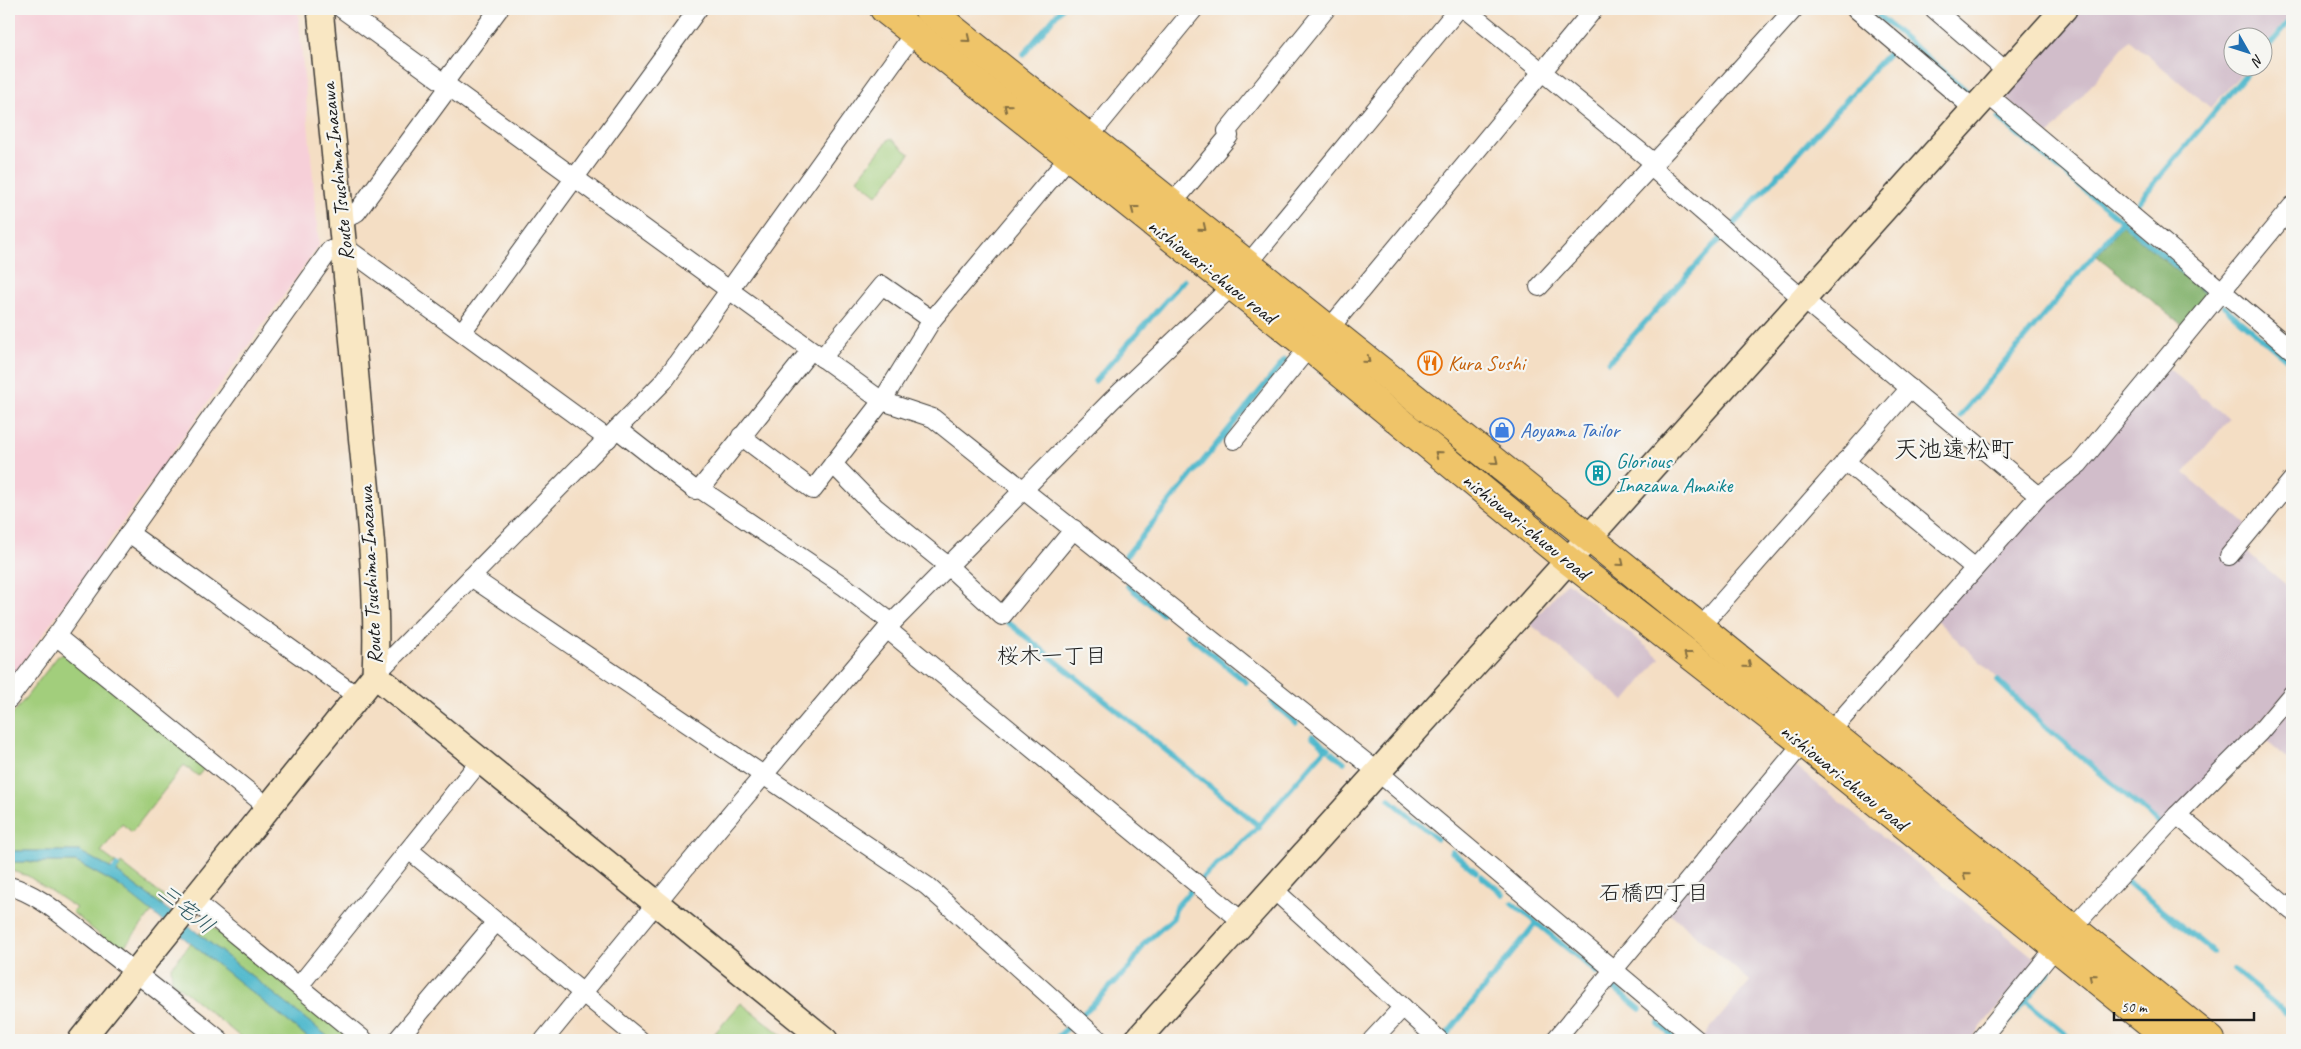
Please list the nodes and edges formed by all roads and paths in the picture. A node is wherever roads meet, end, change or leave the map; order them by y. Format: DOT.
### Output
graph roads {
  1 [pos="320,9"];
  2 [pos="342,9"];
  3 [pos="499,9"];
  4 [pos="698,9"];
  5 [pos="884,9"];
  6 [pos="930,9"];
  7 [pos="1194,9"];
  8 [pos="1326,9"];
  9 [pos="1458,9"];
  10 [pos="1465,9"];
  11 [pos="1594,9"];
  12 [pos="1794,9"];
  13 [pos="1856,9"];
  14 [pos="1936,9"];
  15 [pos="2064,9"];
  16 [pos="914,33"];
  17 [pos="1542,72"];
  18 [pos="2007,72"];
  19 [pos="447,85"];
  20 [pos="1980,101"];
  21 [pos="1089,137"];
  22 [pos="1068,157"];
  23 [pos="1652,164"];
  24 [pos="575,178"];
  25 [pos="1172,204"];
  26 [pos="2292,206"];
  27 [pos="341,222"];
  28 [pos="345,247"];
  29 [pos="1248,264"];
  30 [pos="1232,286"];
  31 [pos="1539,287"];
  32 [pos="730,290"];
  33 [pos="2221,290"];
  34 [pos="1804,299"];
  35 [pos="932,320"];
  36 [pos="1329,330"];
  37 [pos="462,332"];
  38 [pos="1309,347"];
  39 [pos="2292,350"];
  40 [pos="817,354"];
  41 [pos="1910,388"];
  42 [pos="882,401"];
  43 [pos="612,434"];
  44 [pos="741,436"];
  45 [pos="1234,440"];
  46 [pos="1845,461"];
  47 [pos="833,464"];
  48 [pos="2292,480"];
  49 [pos="700,489"];
  50 [pos="1024,489"];
  51 [pos="2039,496"];
  52 [pos="1074,529"];
  53 [pos="129,533"];
  54 [pos="1589,537"];
  55 [pos="2229,556"];
  56 [pos="1570,560"];
  57 [pos="948,566"];
  58 [pos="1975,568"];
  59 [pos="471,577"];
  60 [pos="889,626"];
  61 [pos="1700,627"];
  62 [pos="56,636"];
  63 [pos="375,675"];
  64 [pos="2292,694"];
  65 [pos="358,697"];
  66 [pos="9,699"];
  67 [pos="1830,732"];
  68 [pos="1803,743"];
  69 [pos="480,761"];
  70 [pos="1378,772"];
  71 [pos="764,775"];
  72 [pos="269,808"];
  73 [pos="2177,815"];
  74 [pos="409,850"];
  75 [pos="9,886"];
  76 [pos="1273,889"];
  77 [pos="656,903"];
  78 [pos="188,906"];
  79 [pos="2292,911"];
  80 [pos="496,922"];
  81 [pos="1243,922"];
  82 [pos="2064,938"];
  83 [pos="142,963"];
  84 [pos="1613,970"];
  85 [pos="299,986"];
  86 [pos="583,993"];
  87 [pos="1403,1007"];
  88 [pos="81,1040"];
  89 [pos="220,1040"];
  90 [pos="364,1040"];
  91 [pos="397,1040"];
  92 [pos="544,1040"];
  93 [pos="640,1040"];
  94 [pos="825,1040"];
  95 [pos="1099,1040"];
  96 [pos="1137,1040"];
  97 [pos="1372,1040"];
  98 [pos="1439,1040"];
  99 [pos="1555,1040"];
  100 [pos="1697,1040"];
  101 [pos="1980,1040"];
  102 [pos="2171,1040"];
  103 [pos="2211,1040"];
  1 -- 27 [label="street, Route Tsushima-Inazawa"];
  2 -- 19 [label="street"];
  3 -- 19 [label="street"];
  4 -- 24 [label="street"];
  5 -- 16 [label="main road, nishiowari-chuou road"];
  6 -- 16 [label="street"];
  6 -- 21 [label="main road, nishiowari-chuou road, one-way"];
  7 -- 21 [label="street"];
  8 -- 25 [label="street"];
  9 -- 29 [label="street"];
  10 -- 17 [label="street"];
  11 -- 17 [label="street"];
  12 -- 23 [label="street"];
  13 -- 20 [label="street"];
  14 -- 18 [label="street"];
  15 -- 18 [label="street"];
  22 -- 16 [label="main road, nishiowari-chuou road, one-way"];
  16 -- 32 [label="street"];
  17 -- 23 [label="street"];
  17 -- 36 [label="street"];
  18 -- 20 [label="street"];
  19 -- 24 [label="street"];
  19 -- 27 [label="street"];
  20 -- 33 [label="street"];
  20 -- 34 [label="street"];
  21 -- 25 [label="main road, nishiowari-chuou road"];
  30 -- 22 [label="main road, nishiowari-chuou road, one-way"];
  22 -- 35 [label="street"];
  23 -- 31 [label="street"];
  23 -- 34 [label="street"];
  24 -- 32 [label="street"];
  24 -- 37 [label="street"];
  25 -- 29 [label="main road, nishiowari-chuou road, one-way"];
  26 -- 33 [label="street"];
  27 -- 28 [label="street, Route Tsushima-Inazawa"];
  28 -- 37 [label="street"];
  28 -- 53 [label="street"];
  28 -- 63 [label="street, Route Tsushima-Inazawa"];
  29 -- 36 [label="main road, nishiowari-chuou road"];
  30 -- 38 [label="main road, nishiowari-chuou road"];
  30 -- 50 [label="street"];
  32 -- 40 [label="street"];
  32 -- 43 [label="street"];
  33 -- 39 [label="street"];
  33 -- 51 [label="street"];
  34 -- 41 [label="street"];
  34 -- 54 [label="street"];
  35 -- 40 [label="street"];
  35 -- 42 [label="street"];
  36 -- 54 [label="main road, nishiowari-chuou road, one-way"];
  37 -- 43 [label="street"];
  38 -- 45 [label="street"];
  56 -- 38 [label="main road, nishiowari-chuou road, one-way"];
  40 -- 42 [label="street"];
  40 -- 44 [label="street"];
  41 -- 46 [label="street"];
  41 -- 51 [label="street"];
  42 -- 47 [label="street"];
  42 -- 50 [label="street"];
  43 -- 49 [label="street"];
  43 -- 59 [label="street"];
  44 -- 47 [label="street"];
  44 -- 49 [label="street"];
  46 -- 58 [label="street"];
  46 -- 61 [label="street"];
  47 -- 57 [label="street"];
  48 -- 55 [label="street"];
  49 -- 60 [label="street"];
  50 -- 52 [label="street"];
  50 -- 57 [label="street"];
  51 -- 58 [label="street"];
  52 -- 57 [label="street"];
  52 -- 70 [label="street"];
  53 -- 62 [label="street"];
  53 -- 65 [label="street"];
  54 -- 56 [label="street"];
  54 -- 61 [label="main road, nishiowari-chuou road, one-way"];
  68 -- 56 [label="main road, nishiowari-chuou road, one-way"];
  56 -- 70 [label="street"];
  57 -- 60 [label="street"];
  58 -- 67 [label="street"];
  59 -- 63 [label="street"];
  59 -- 71 [label="street"];
  60 -- 71 [label="street"];
  60 -- 81 [label="street"];
  61 -- 67 [label="main road, nishiowari-chuou road, one-way"];
  62 -- 66 [label="street"];
  62 -- 72 [label="street"];
  63 -- 65 [label="street, Route Tsushima-Inazawa"];
  63 -- 69 [label="street"];
  64 -- 73 [label="street"];
  65 -- 72 [label="street, Route Tsushima-Inazawa"];
  67 -- 82 [label="main road, nishiowari-chuou road"];
  82 -- 68 [label="main road, nishiowari-chuou road, one-way"];
  68 -- 84 [label="street"];
  69 -- 74 [label="street"];
  69 -- 77 [label="street"];
  70 -- 76 [label="street"];
  70 -- 84 [label="street"];
  71 -- 77 [label="street"];
  71 -- 95 [label="street"];
  72 -- 78 [label="street, Route Tsushima-Inazawa"];
  73 -- 79 [label="street"];
  73 -- 82 [label="street"];
  74 -- 80 [label="street"];
  74 -- 85 [label="street"];
  75 -- 83 [label="street"];
  76 -- 81 [label="street"];
  76 -- 87 [label="street"];
  77 -- 86 [label="street"];
  77 -- 94 [label="street"];
  78 -- 83 [label="street, Route Tsushima-Inazawa"];
  78 -- 85 [label="street"];
  80 -- 86 [label="street"];
  80 -- 91 [label="street"];
  81 -- 96 [label="street"];
  82 -- 101 [label="street"];
  102 -- 82 [label="main road, nishiowari-chuou road, one-way"];
  82 -- 103 [label="main road, nishiowari-chuou road"];
  83 -- 88 [label="street, Route Tsushima-Inazawa"];
  83 -- 89 [label="street"];
  84 -- 99 [label="street"];
  84 -- 100 [label="street"];
  85 -- 90 [label="street"];
  86 -- 92 [label="street"];
  86 -- 93 [label="street"];
  87 -- 97 [label="street"];
  87 -- 98 [label="street"];
}
